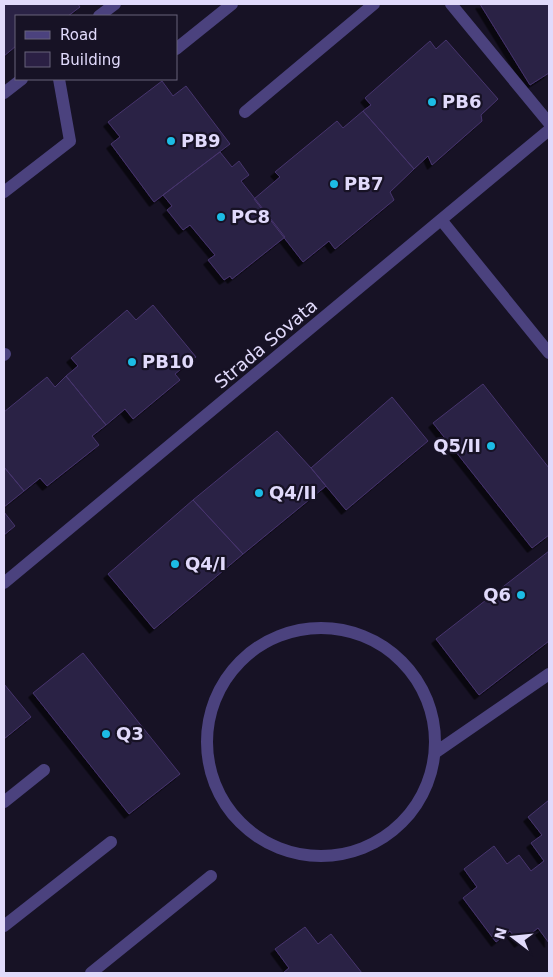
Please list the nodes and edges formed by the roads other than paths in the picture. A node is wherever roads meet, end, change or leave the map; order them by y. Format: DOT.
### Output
graph roads {
  1 [pos="115,4"];
  2 [pos="232,4"];
  3 [pos="374,4"];
  4 [pos="451,4"];
  5 [pos="100,15"];
  6 [pos="178,47"];
  7 [pos="21,80"];
  8 [pos="59,80"];
  9 [pos="4,93"];
  10 [pos="245,112"];
  11 [pos="549,123"];
  12 [pos="549,130"];
  13 [pos="4,192"];
  14 [pos="442,221"];
  15 [pos="549,353"];
  16 [pos="4,583"];
  17 [pos="549,674"];
  18 [pos="436,752"];
  19 [pos="44,770"];
  20 [pos="4,802"];
  21 [pos="111,842"];
  22 [pos="211,876"];
  23 [pos="4,926"];
  24 [pos="91,973"];
  1 -- 5 [label="street"];
  2 -- 6 [label="street"];
  3 -- 10 [label="street"];
  4 -- 11 [label="street"];
  7 -- 9 [label="street"];
  8 -- 13 [label="street"];
  12 -- 14 [label="street, Strada Sovata"];
  14 -- 15 [label="street"];
  14 -- 16 [label="street, Strada Sovata"];
  17 -- 18 [label="street"];
  18 -- 18 [label="street"];
  19 -- 20 [label="street"];
  21 -- 23 [label="street"];
  22 -- 24 [label="street"];
}
